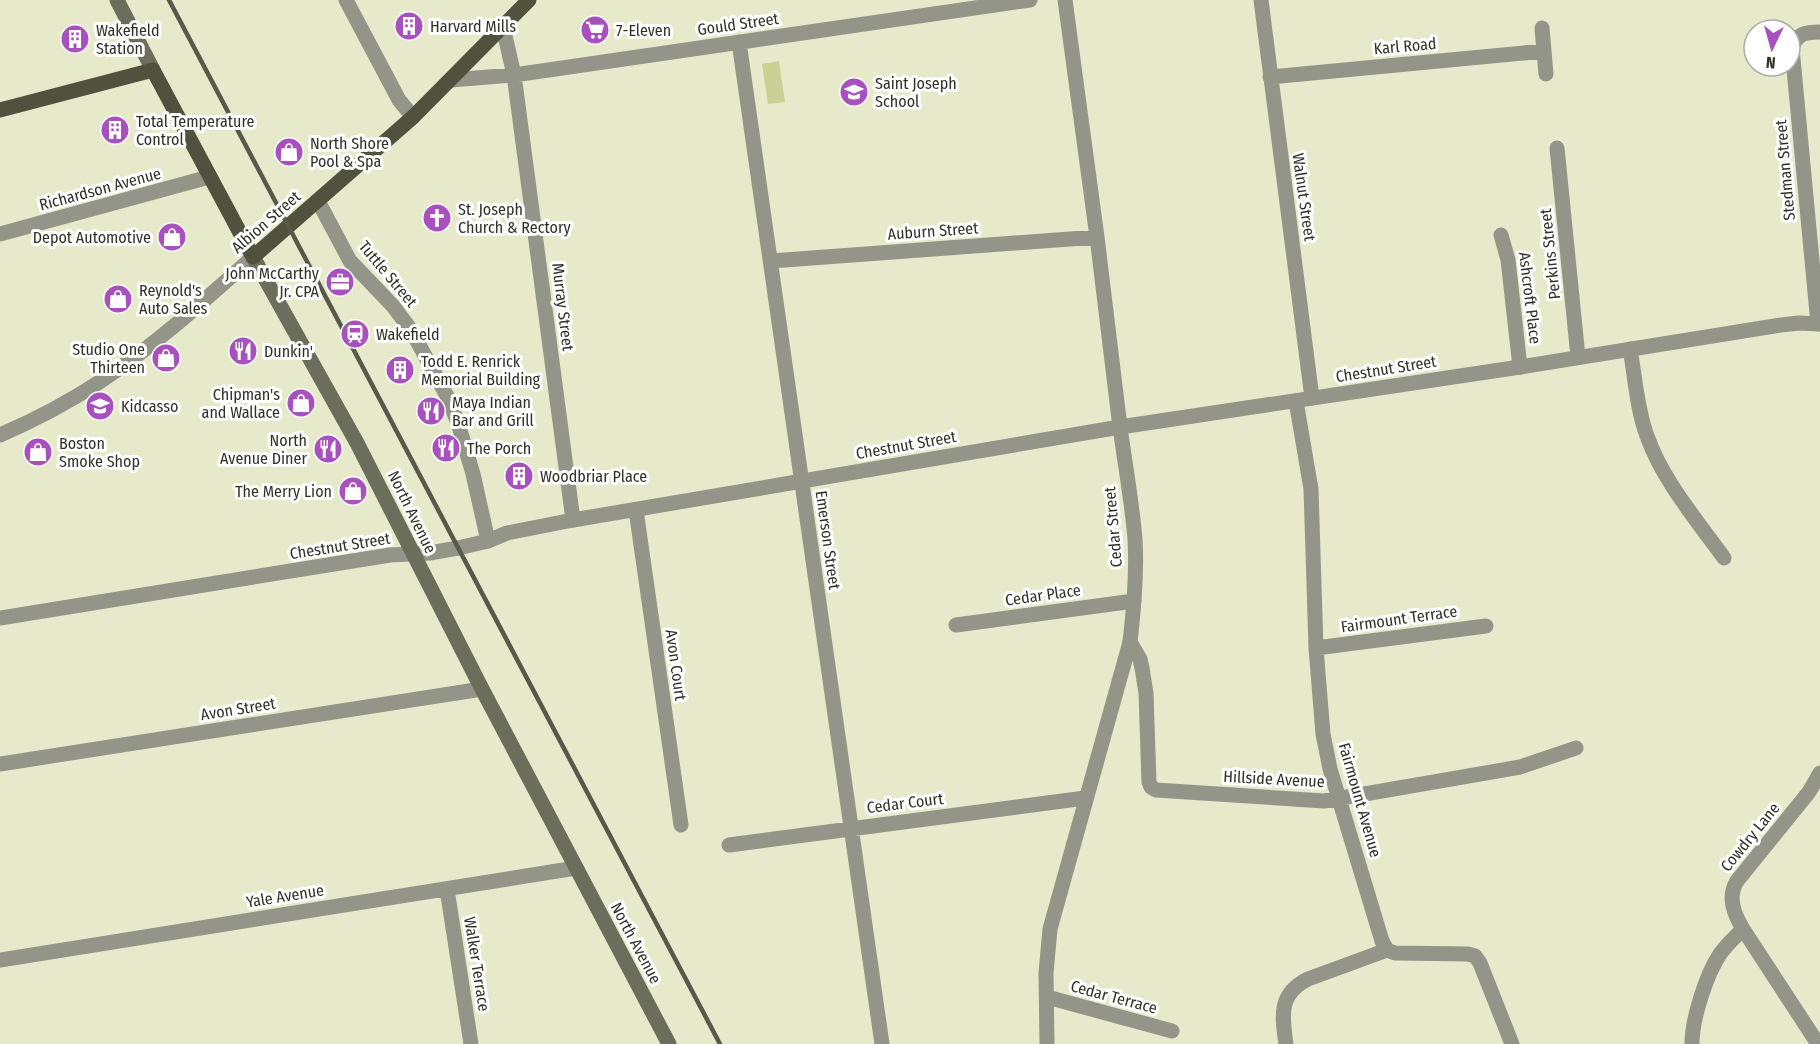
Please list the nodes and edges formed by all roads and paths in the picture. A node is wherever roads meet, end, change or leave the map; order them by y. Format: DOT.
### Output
graph roads {
  1 [pos="117,0"];
  2 [pos="346,0"];
  3 [pos="529,0"];
  4 [pos="1030,0"];
  5 [pos="1065,0"];
  6 [pos="1261,0"];
  7 [pos="503,27"];
  8 [pos="1542,28"];
  9 [pos="1820,32"];
  10 [pos="739,42"];
  11 [pos="1544,51"];
  12 [pos="153,70"];
  13 [pos="1546,74"];
  14 [pos="514,75"];
  15 [pos="1270,77"];
  16 [pos="451,80"];
  17 [pos="0,110"];
  18 [pos="413,117"];
  19 [pos="1557,148"];
  20 [pos="209,177"];
  21 [pos="318,201"];
  22 [pos="0,234"];
  23 [pos="1501,235"];
  24 [pos="1097,237"];
  25 [pos="253,257"];
  26 [pos="771,261"];
  27 [pos="1819,324"];
  28 [pos="1630,349"];
  29 [pos="1578,357"];
  30 [pos="1520,367"];
  31 [pos="1312,398"];
  32 [pos="1296,401"];
  33 [pos="1120,427"];
  34 [pos="0,435"];
  35 [pos="802,481"];
  36 [pos="636,510"];
  37 [pos="573,520"];
  38 [pos="488,541"];
  39 [pos="412,554"];
  40 [pos="1724,558"];
  41 [pos="1134,601"];
  42 [pos="0,618"];
  43 [pos="956,625"];
  44 [pos="1486,626"];
  45 [pos="1130,642"];
  46 [pos="1316,648"];
  47 [pos="482,689"];
  48 [pos="1576,748"];
  49 [pos="0,764"];
  50 [pos="1820,773"];
  51 [pos="1085,798"];
  52 [pos="1341,799"];
  53 [pos="681,825"];
  54 [pos="852,828"];
  55 [pos="729,845"];
  56 [pos="576,868"];
  57 [pos="447,889"];
  58 [pos="1743,929"];
  59 [pos="1388,950"];
  60 [pos="0,960"];
  61 [pos="1047,997"];
  62 [pos="1172,1031"];
  63 [pos="471,1044"];
  64 [pos="669,1044"];
  65 [pos="882,1044"];
  66 [pos="1047,1044"];
  67 [pos="1286,1044"];
  68 [pos="1512,1044"];
  69 [pos="1692,1044"];
  70 [pos="1818,1044"];
  1 -- 12 [label="main road, North Avenue"];
  2 -- 18 [label="street"];
  3 -- 7 [label="main road, Albion Street"];
  4 -- 10 [label="street, Gould Street"];
  5 -- 24 [label="street, Cedar Street"];
  6 -- 15 [label="street, Walnut Street"];
  7 -- 14 [label="street, Murray Street"];
  7 -- 16 [label="main road, Albion Street"];
  8 -- 11 [label="street"];
  9 -- 27 [label="street, Stedman Street"];
  10 -- 14 [label="street, Gould Street"];
  10 -- 26 [label="street, Emerson Street"];
  11 -- 13 [label="street"];
  11 -- 15 [label="street, Karl Road"];
  12 -- 17 [label="main road"];
  12 -- 20 [label="main road, North Avenue"];
  14 -- 16 [label="street, Gould Street"];
  14 -- 37 [label="street, Murray Street"];
  15 -- 31 [label="street, Walnut Street"];
  16 -- 18 [label="main road, Albion Street"];
  18 -- 21 [label="main road, Albion Street"];
  19 -- 29 [label="street, Perkins Street"];
  20 -- 22 [label="street, Richardson Avenue"];
  20 -- 25 [label="main road, North Avenue"];
  21 -- 25 [label="main road, Albion Street"];
  21 -- 38 [label="street, Tuttle Street"];
  23 -- 30 [label="street, Ashcroft Place"];
  24 -- 26 [label="street, Auburn Street"];
  24 -- 33 [label="street, Cedar Street"];
  25 -- 34 [label="street, Albion Street"];
  25 -- 39 [label="main road, North Avenue"];
  26 -- 35 [label="street, Emerson Street"];
  27 -- 28 [label="street, Chestnut Street"];
  28 -- 29 [label="street, Chestnut Street"];
  28 -- 40 [label="street"];
  29 -- 30 [label="street, Chestnut Street"];
  30 -- 31 [label="street, Chestnut Street"];
  31 -- 32 [label="street, Chestnut Street"];
  32 -- 33 [label="street, Chestnut Street"];
  32 -- 46 [label="street, Fairmount Avenue"];
  33 -- 35 [label="street, Chestnut Street"];
  33 -- 41 [label="street, Cedar Street"];
  35 -- 36 [label="street, Chestnut Street"];
  35 -- 54 [label="street, Emerson Street"];
  36 -- 37 [label="street, Chestnut Street"];
  36 -- 53 [label="street, Avon Court"];
  37 -- 38 [label="street, Chestnut Street"];
  38 -- 39 [label="street, Chestnut Street"];
  39 -- 42 [label="street, Chestnut Street"];
  39 -- 47 [label="main road, North Avenue"];
  41 -- 43 [label="street, Cedar Place"];
  41 -- 45 [label="street, Cedar Street"];
  44 -- 46 [label="street, Fairmount Terrace"];
  45 -- 51 [label="street, Cedar Street"];
  45 -- 52 [label="street, Hillside Avenue"];
  46 -- 52 [label="street, Fairmount Avenue"];
  47 -- 49 [label="street, Avon Street"];
  47 -- 56 [label="main road, North Avenue"];
  48 -- 52 [label="street, Hillside Avenue"];
  50 -- 58 [label="street, Cowdry Lane"];
  51 -- 54 [label="street, Cedar Court"];
  51 -- 61 [label="street, Cedar Street"];
  52 -- 59 [label="street, Fairmount Avenue"];
  54 -- 55 [label="street, Cedar Court"];
  54 -- 65 [label="street, Emerson Street"];
  56 -- 57 [label="street, Yale Avenue"];
  56 -- 64 [label="main road, North Avenue"];
  57 -- 60 [label="street, Yale Avenue"];
  57 -- 63 [label="street, Walker Terrace"];
  58 -- 69 [label="street"];
  58 -- 70 [label="street"];
  59 -- 67 [label="street"];
  59 -- 68 [label="street"];
  61 -- 62 [label="street, Cedar Terrace"];
  61 -- 66 [label="street, Cedar Street"];
}
